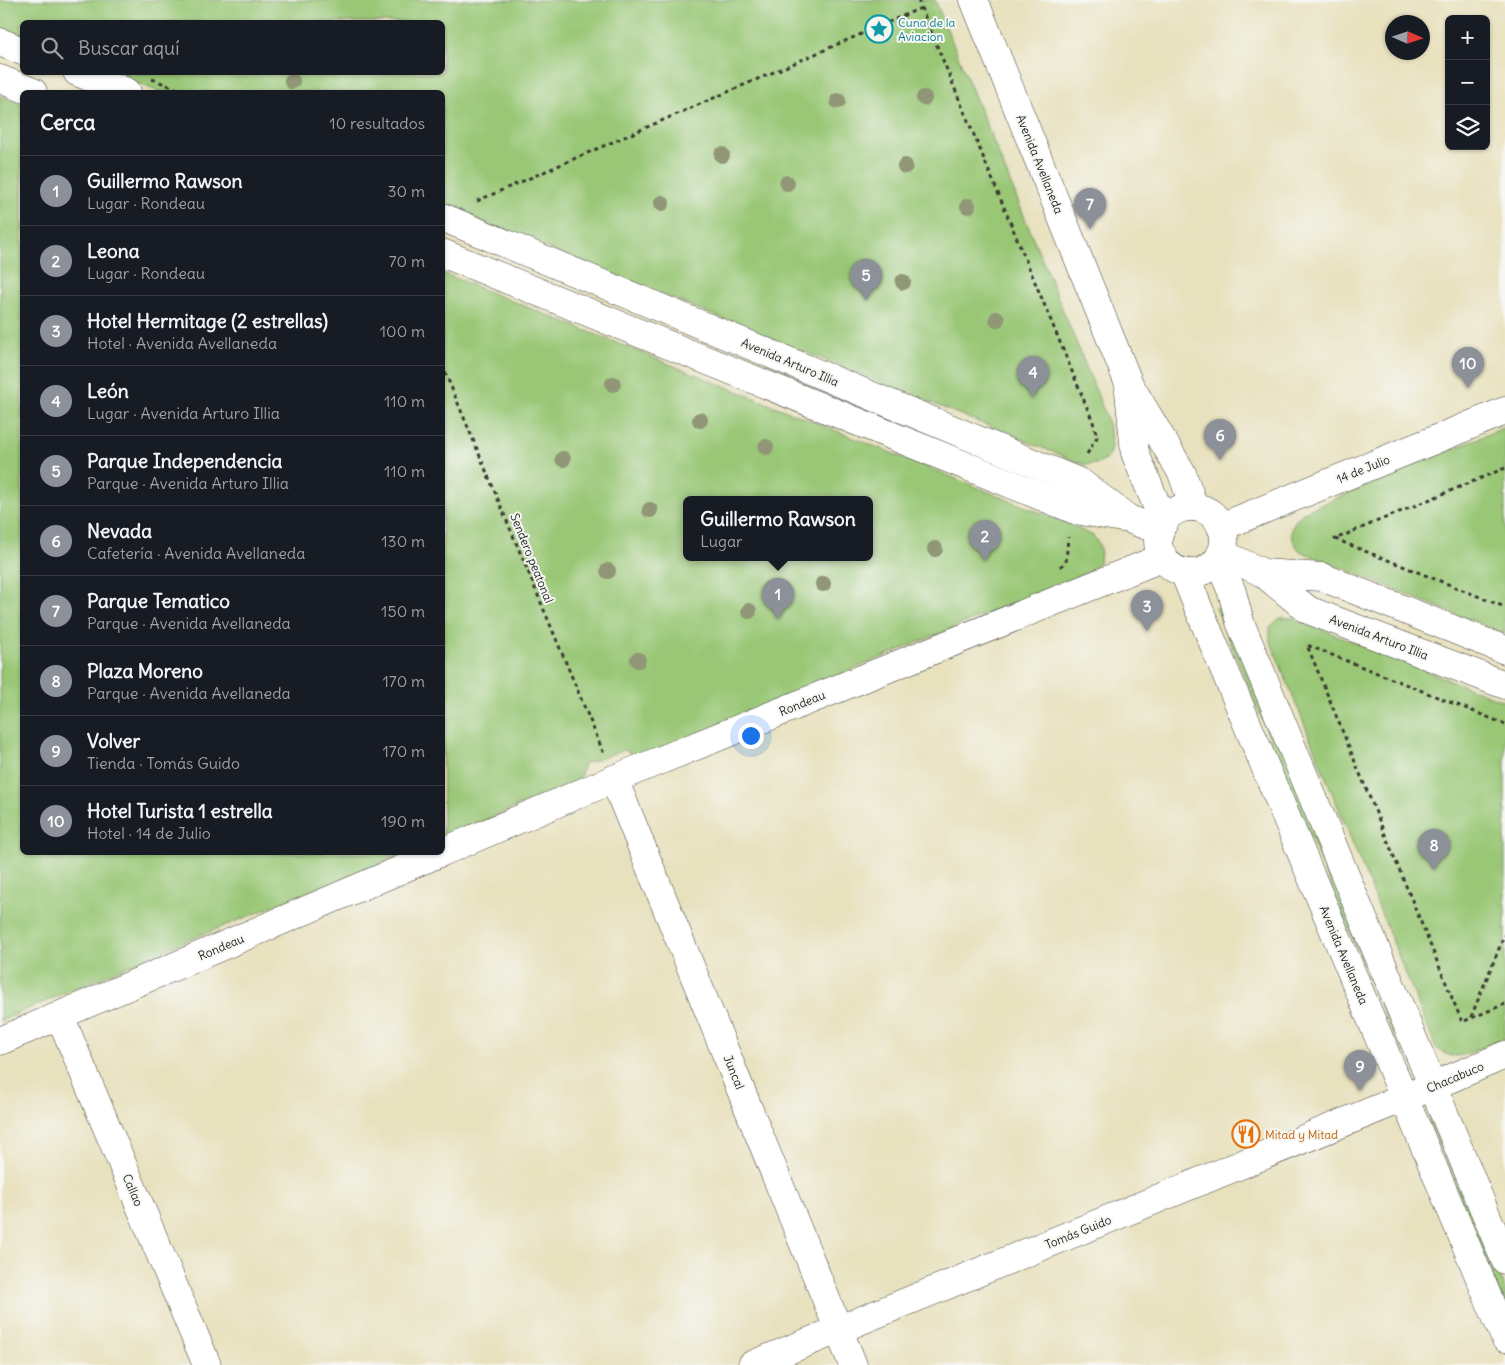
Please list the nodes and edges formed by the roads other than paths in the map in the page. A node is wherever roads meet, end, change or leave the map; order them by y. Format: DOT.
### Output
graph roads {
  1 [pos="974,0"];
  2 [pos="0,42"];
  3 [pos="20,50"];
  4 [pos="92,75"];
  5 [pos="0,79"];
  6 [pos="136,84"];
  7 [pos="28,90"];
  8 [pos="445,218"];
  9 [pos="445,254"];
  10 [pos="1129,384"];
  11 [pos="1505,411"];
  12 [pos="1194,507"];
  13 [pos="1129,519"];
  14 [pos="1168,546"];
  15 [pos="1220,546"];
  16 [pos="1263,573"];
  17 [pos="1505,650"];
  18 [pos="1505,685"];
  19 [pos="610,768"];
  20 [pos="445,850"];
  21 [pos="435,855"];
  22 [pos="60,1016"];
  23 [pos="0,1041"];
  24 [pos="1505,1056"];
  25 [pos="1433,1086"];
  26 [pos="1404,1098"];
  27 [pos="1505,1260"];
  28 [pos="839,1330"];
  29 [pos="1505,1338"];
  30 [pos="207,1365"];
  31 [pos="752,1365"];
  32 [pos="853,1365"];
  1 -- 10 [label="street, Avenida Avellaneda"];
  2 -- 3 [label="street"];
  4 -- 6 [label="street"];
  5 -- 7 [label="street"];
  8 -- 13 [label="street, Avenida Arturo Illia"];
  9 -- 13 [label="street, Avenida Arturo Illia"];
  10 -- 12 [label="street, Avenida Avellaneda"];
  10 -- 14 [label="street, Avenida Avellaneda"];
  11 -- 15 [label="street, 14 de Julio"];
  12 -- 14 [label="street"];
  12 -- 15 [label="street"];
  13 -- 14 [label="street, Avenida Arturo Illia"];
  14 -- 15 [label="street"];
  14 -- 19 [label="street, Rondeau"];
  14 -- 26 [label="street, Avenida Avellaneda"];
  15 -- 16 [label="street, Avenida Arturo Illia"];
  15 -- 25 [label="street"];
  16 -- 17 [label="street, Avenida Arturo Illia"];
  16 -- 18 [label="street, Avenida Arturo Illia"];
  19 -- 20 [label="street, Rondeau"];
  19 -- 28 [label="street, Juncal"];
  21 -- 22 [label="street, Rondeau"];
  22 -- 23 [label="street, Rondeau"];
  22 -- 30 [label="street, Callao"];
  24 -- 25 [label="street, Chacabuco"];
  25 -- 26 [label="street, Chacabuco"];
  25 -- 27 [label="street"];
  26 -- 28 [label="street, Tomás Guido"];
  26 -- 29 [label="street, Avenida Avellaneda"];
  28 -- 31 [label="street, Tomás Guido"];
  28 -- 32 [label="street, Juncal"];
}
